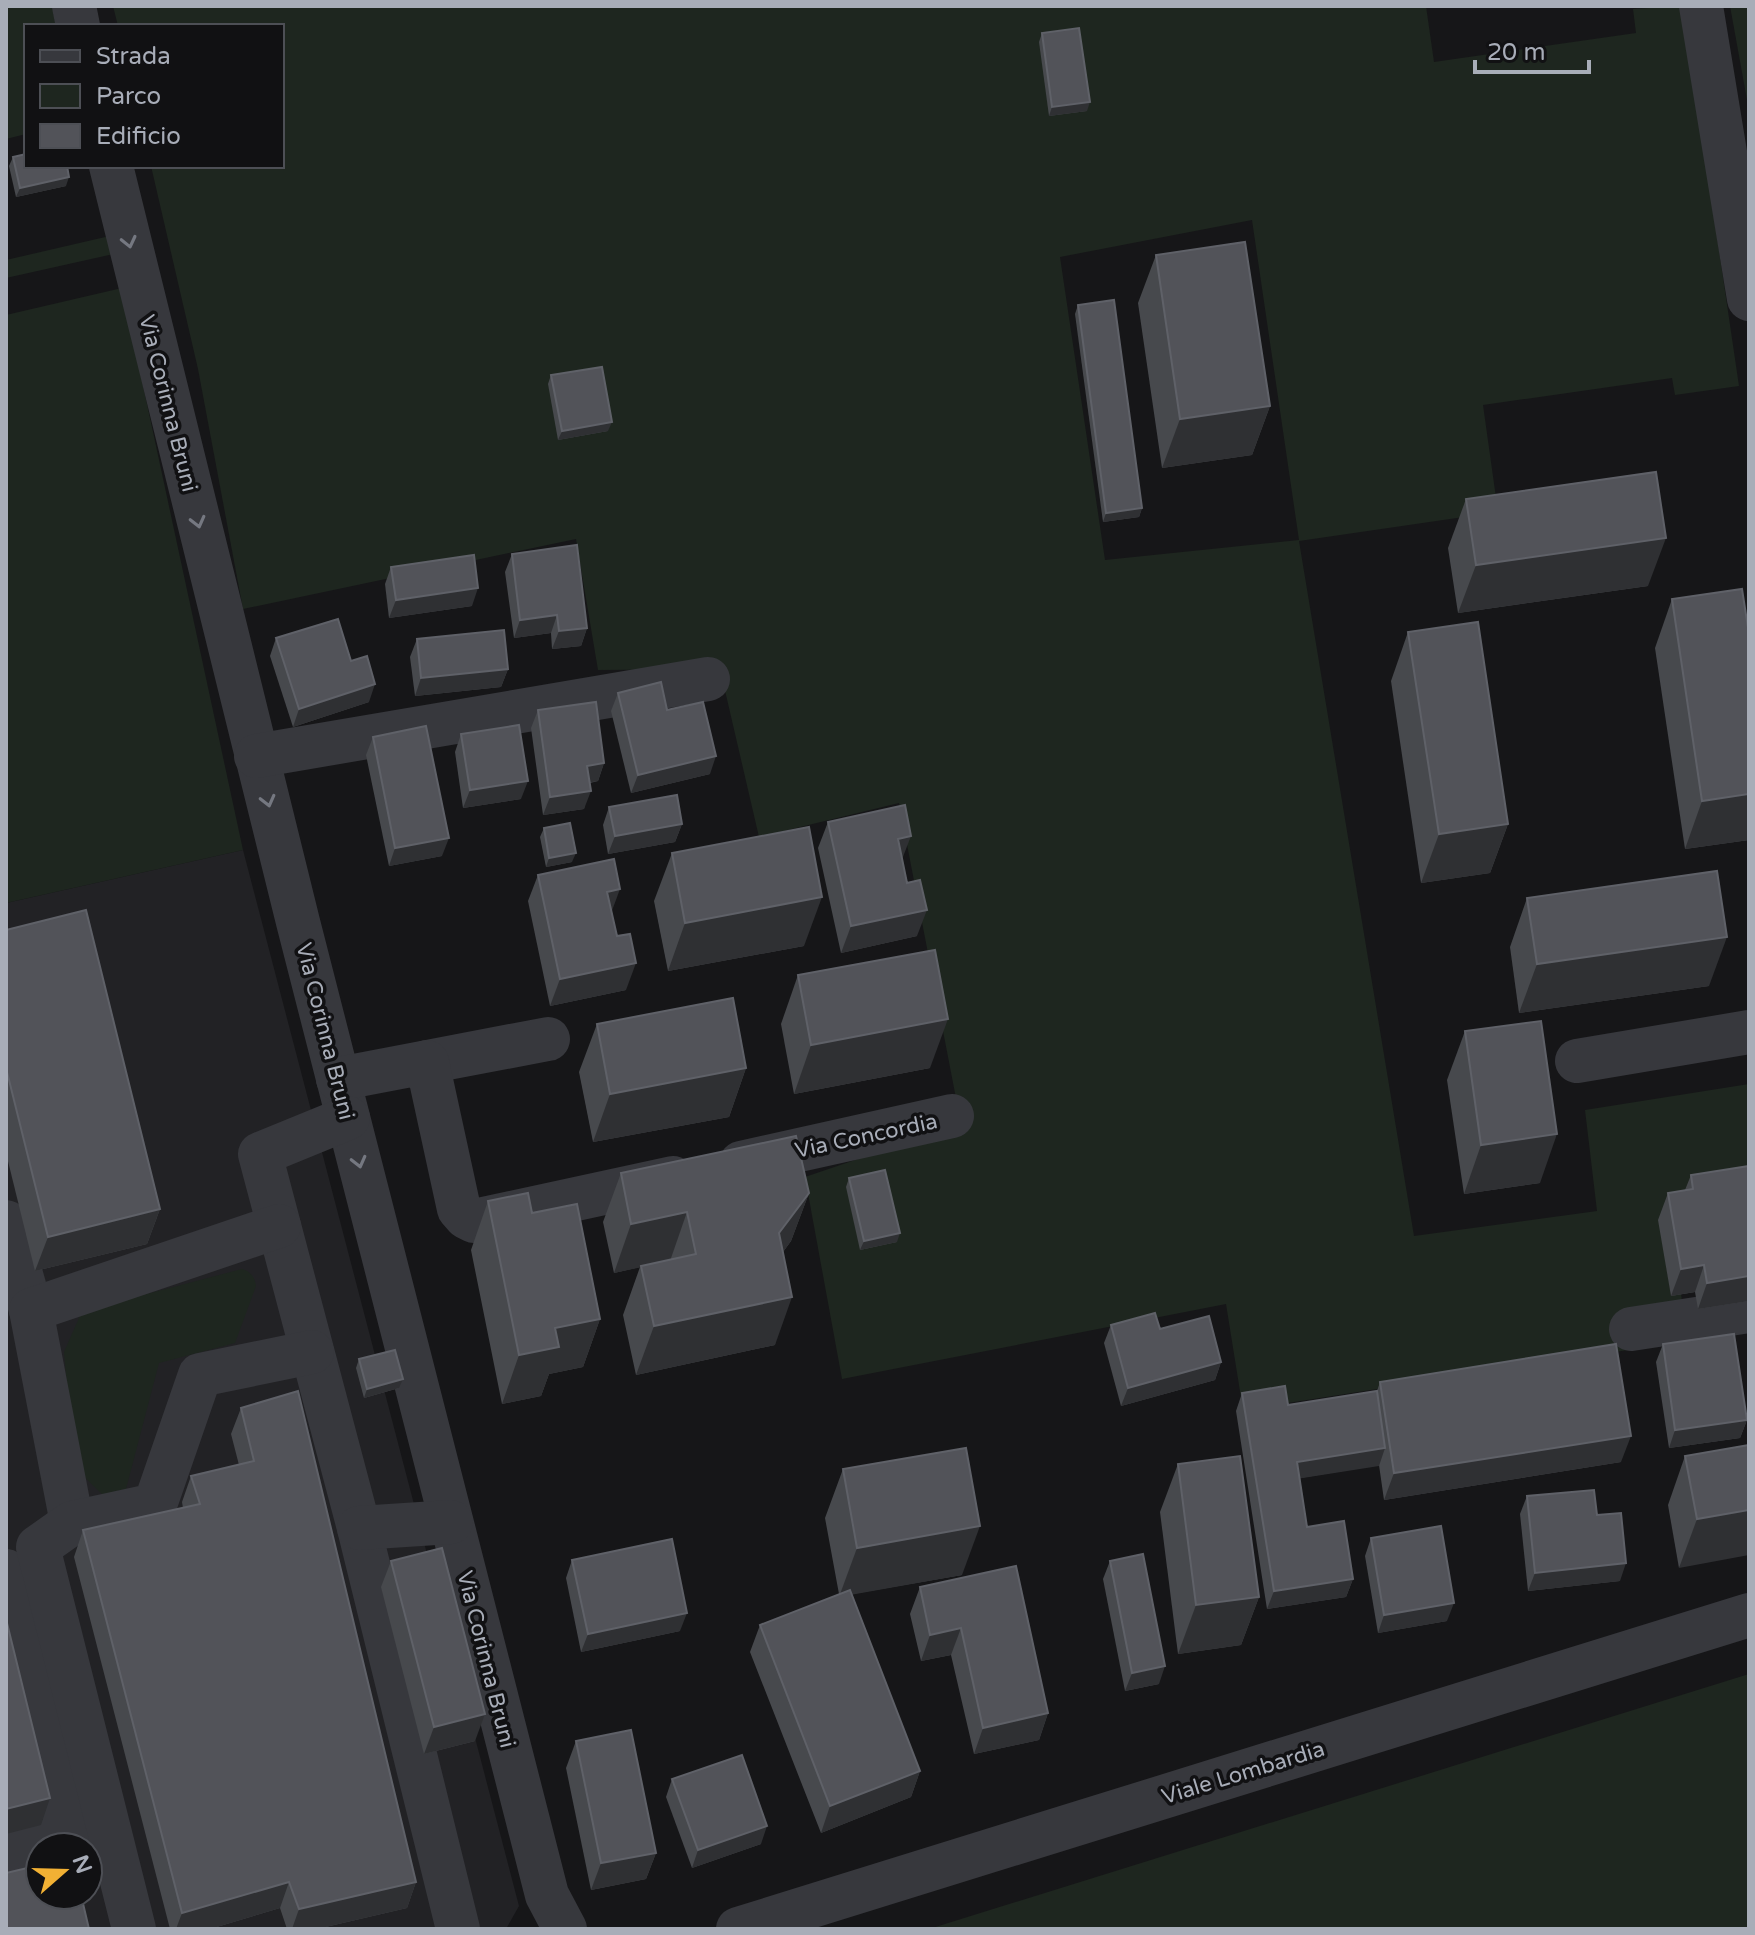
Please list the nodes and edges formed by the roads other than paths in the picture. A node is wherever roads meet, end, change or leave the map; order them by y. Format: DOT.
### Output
graph roads {
  1 [pos="1701,6"];
  2 [pos="111,168"];
  3 [pos="1749,299"];
  4 [pos="708,679"];
  5 [pos="256,756"];
  6 [pos="1749,1032"];
  7 [pos="548,1039"];
  8 [pos="1577,1061"];
  9 [pos="427,1062"];
  10 [pos="343,1098"];
  11 [pos="952,1116"];
  12 [pos="6,1222"];
  13 [pos="279,1226"];
  14 [pos="31,1310"];
  15 [pos="1749,1311"];
  16 [pos="1631,1329"];
  17 [pos="312,1352"];
  18 [pos="451,1522"];
  19 [pos="72,1523"];
  20 [pos="359,1528"];
  21 [pos="6,1571"];
  22 [pos="1749,1615"];
  23 [pos="6,1853"];
  24 [pos="553,1918"];
  25 [pos="134,1929"];
  26 [pos="458,1929"];
  27 [pos="738,1929"];
  1 -- 3 [label="street"];
  2 -- 5 [label="street, Via Corinna Bruni, one-way"];
  4 -- 5 [label="street"];
  5 -- 10 [label="street, Via Corinna Bruni, one-way"];
  6 -- 8 [label="street"];
  7 -- 9 [label="street"];
  9 -- 10 [label="street"];
  9 -- 11 [label="street, Via Concordia"];
  10 -- 13 [label="street"];
  10 -- 18 [label="street, Via Corinna Bruni, one-way"];
  12 -- 14 [label="street"];
  13 -- 14 [label="street"];
  13 -- 17 [label="street"];
  14 -- 19 [label="street"];
  15 -- 16 [label="street"];
  17 -- 19 [label="street"];
  17 -- 20 [label="street"];
  18 -- 20 [label="street"];
  18 -- 24 [label="street, Via Corinna Bruni"];
  19 -- 25 [label="street"];
  20 -- 26 [label="street"];
  21 -- 23 [label="street"];
  22 -- 27 [label="street, Viale Lombardia"];
}
